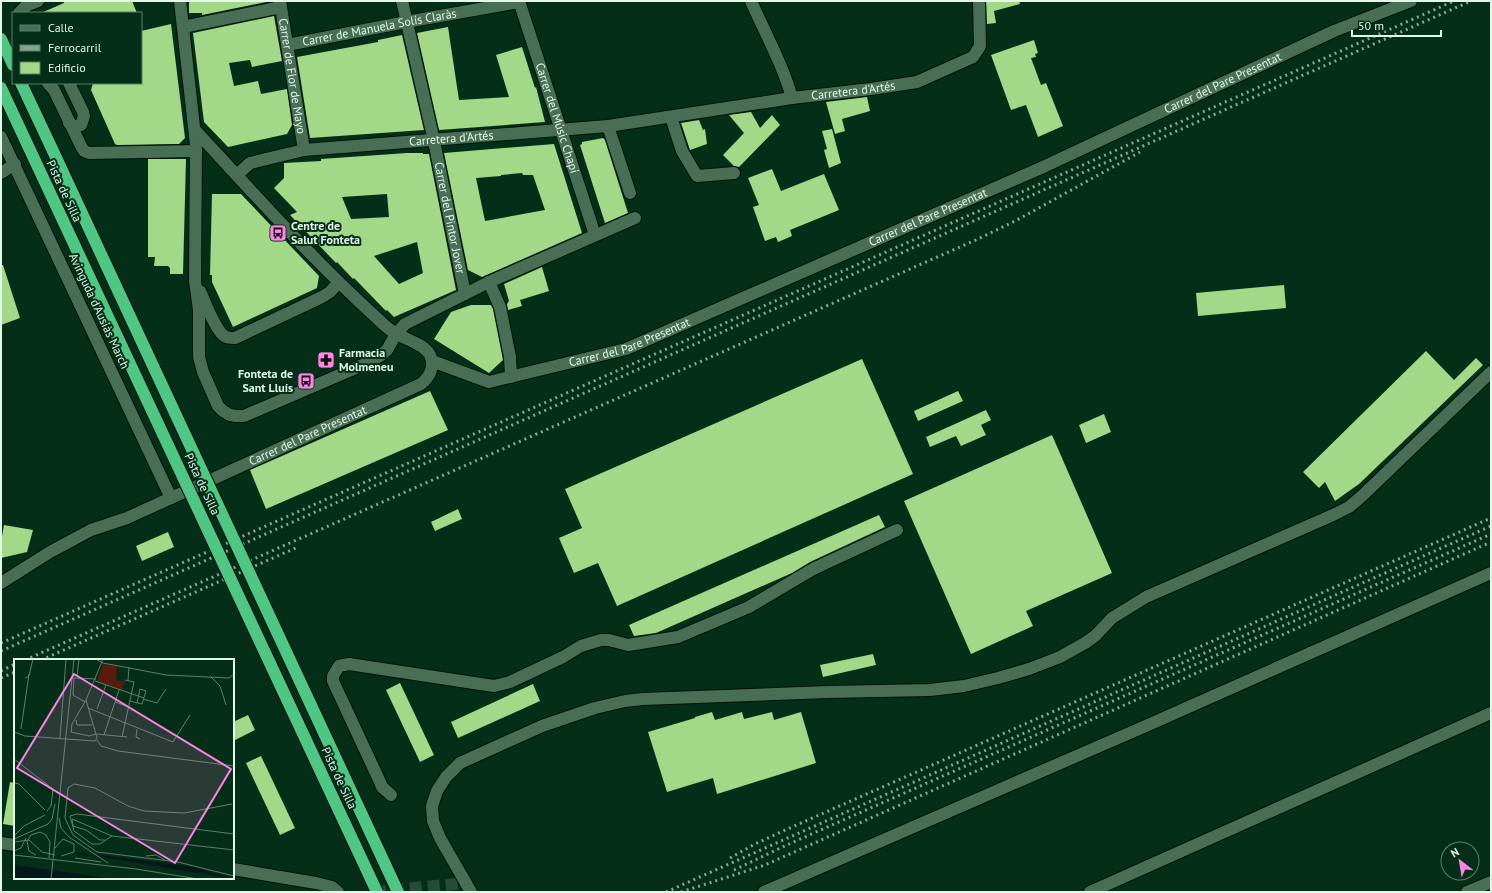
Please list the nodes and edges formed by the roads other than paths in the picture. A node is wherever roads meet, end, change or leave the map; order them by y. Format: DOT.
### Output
graph roads {
  1 [pos="180,1"];
  2 [pos="402,1"];
  3 [pos="751,1"];
  4 [pos="979,1"];
  5 [pos="1411,1"];
  6 [pos="32,2"];
  7 [pos="519,2"];
  8 [pos="280,4"];
  9 [pos="20,12"];
  10 [pos="406,22"];
  11 [pos="183,27"];
  12 [pos="1,40"];
  13 [pos="287,45"];
  14 [pos="12,63"];
  15 [pos="21,84"];
  16 [pos="69,84"];
  17 [pos="52,85"];
  18 [pos="1,88"];
  19 [pos="792,98"];
  20 [pos="671,117"];
  21 [pos="69,123"];
  22 [pos="608,126"];
  23 [pos="194,130"];
  24 [pos="562,130"];
  25 [pos="1,136"];
  26 [pos="434,141"];
  27 [pos="304,150"];
  28 [pos="196,151"];
  29 [pos="15,164"];
  30 [pos="1,173"];
  31 [pos="734,173"];
  32 [pos="237,175"];
  33 [pos="630,193"];
  34 [pos="635,218"];
  35 [pos="595,235"];
  36 [pos="195,281"];
  37 [pos="489,282"];
  38 [pos="338,283"];
  39 [pos="465,294"];
  40 [pos="396,334"];
  41 [pos="432,361"];
  42 [pos="1491,372"];
  43 [pos="512,377"];
  44 [pos="171,498"];
  45 [pos="897,530"];
  46 [pos="1491,573"];
  47 [pos="1,583"];
  48 [pos="1491,713"];
  49 [pos="391,795"];
  50 [pos="1,843"];
  51 [pos="14,845"];
  52 [pos="234,869"];
  53 [pos="1491,882"];
  54 [pos="338,892"];
  55 [pos="377,892"];
  56 [pos="398,892"];
  57 [pos="470,892"];
  58 [pos="764,892"];
  59 [pos="1090,892"];
  60 [pos="1467,892"];
  1 -- 11 [label="street"];
  2 -- 10 [label="street, Carrer del Pintor Jover"];
  3 -- 19 [label="street"];
  4 -- 19 [label="street, Carretera d'Artés"];
  5 -- 43 [label="street, Carrer del Pare Presentat"];
  6 -- 9 [label="street"];
  7 -- 10 [label="street, Carrer de Manuela Solís Claràs"];
  7 -- 24 [label="street, Carrer del Músic Chapí"];
  8 -- 11 [label="street"];
  8 -- 13 [label="street, Carrer de Flor de Mayo"];
  10 -- 13 [label="street, Carrer de Manuela Solís Claràs"];
  10 -- 26 [label="street, Carrer del Pintor Jover"];
  11 -- 23 [label="street"];
  12 -- 14 [label="highway"];
  13 -- 27 [label="street, Carrer de Flor de Mayo"];
  15 -- 56 [label="highway, Pista de Silla, bridge"];
  16 -- 21 [label="street"];
  17 -- 21 [label="street"];
  18 -- 55 [label="highway, Pista de Silla, bridge"];
  19 -- 20 [label="street, Carretera d'Artés"];
  20 -- 22 [label="street, Carretera d'Artés"];
  20 -- 31 [label="street"];
  21 -- 28 [label="street"];
  22 -- 24 [label="street, Carretera d'Artés"];
  22 -- 33 [label="street"];
  23 -- 28 [label="street"];
  23 -- 32 [label="street"];
  24 -- 26 [label="street, Carretera d'Artés"];
  24 -- 35 [label="street, Carrer del Músic Chapí"];
  25 -- 29 [label="street, Avinguda d'Ausiàs March"];
  26 -- 27 [label="street, Carretera d'Artés"];
  26 -- 39 [label="street, Carrer del Pintor Jover"];
  27 -- 32 [label="street, Carretera d'Artés"];
  28 -- 36 [label="street"];
  29 -- 30 [label="street"];
  29 -- 44 [label="street, Avinguda d'Ausiàs March"];
  32 -- 38 [label="street"];
  34 -- 35 [label="street"];
  35 -- 37 [label="street"];
  36 -- 38 [label="street"];
  36 -- 40 [label="street"];
  37 -- 39 [label="street"];
  37 -- 43 [label="street"];
  38 -- 40 [label="street"];
  39 -- 40 [label="street"];
  40 -- 41 [label="street"];
  41 -- 43 [label="street, Carrer del Pare Presentat"];
  41 -- 44 [label="street, Carrer del Pare Presentat"];
  42 -- 57 [label="street"];
  44 -- 47 [label="street, Carrer del Pare Presentat"];
  45 -- 49 [label="street"];
  46 -- 58 [label="street"];
  48 -- 59 [label="street"];
  50 -- 51 [label="street"];
  52 -- 54 [label="street"];
  53 -- 60 [label="street"];
}
